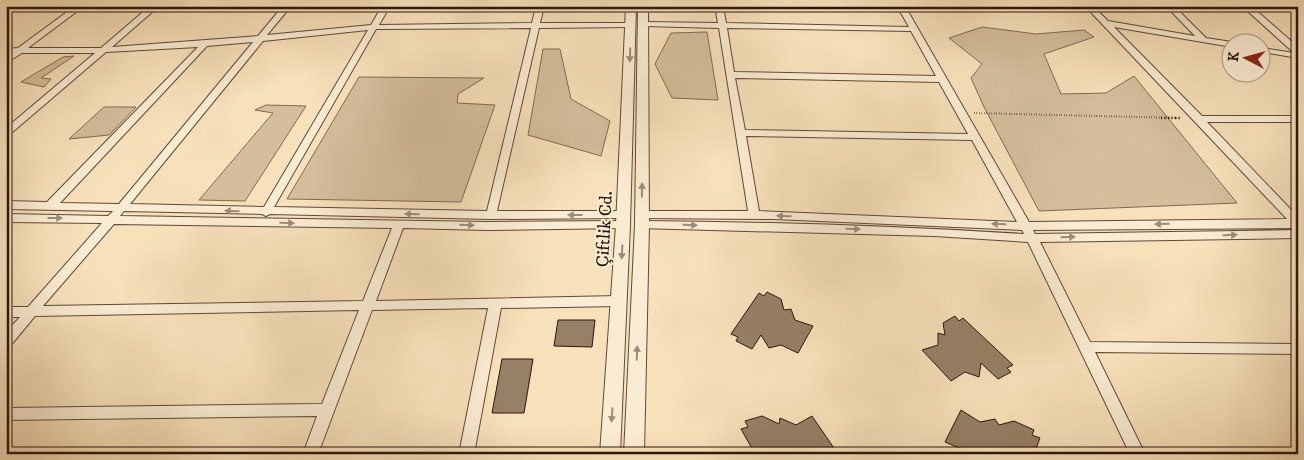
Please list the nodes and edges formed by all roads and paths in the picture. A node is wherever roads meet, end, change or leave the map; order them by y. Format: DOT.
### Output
graph roads {
  1 [pos="80,6"];
  2 [pos="155,6"];
  3 [pos="287,6"];
  4 [pos="386,6"];
  5 [pos="540,6"];
  6 [pos="631,6"];
  7 [pos="644,6"];
  8 [pos="719,6"];
  9 [pos="901,6"];
  10 [pos="1089,6"];
  11 [pos="1170,6"];
  12 [pos="1246,6"];
  13 [pos="1106,23"];
  14 [pos="637,24"];
  15 [pos="535,25"];
  16 [pos="722,26"];
  17 [pos="375,27"];
  18 [pos="914,29"];
  19 [pos="258,40"];
  20 [pos="1203,40"];
  21 [pos="1222,43"];
  22 [pos="205,44"];
  23 [pos="103,50"];
  24 [pos="6,51"];
  25 [pos="1272,51"];
  26 [pos="19,52"];
  27 [pos="1298,54"];
  28 [pos="6,61"];
  29 [pos="730,75"];
  30 [pos="943,79"];
  31 [pos="962,113"];
  32 [pos="1198,118"];
  33 [pos="1293,119"];
  34 [pos="1298,127"];
  35 [pos="6,133"];
  36 [pos="739,133"];
  37 [pos="976,137"];
  38 [pos="6,205"];
  39 [pos="50,206"];
  40 [pos="121,208"];
  41 [pos="266,212"];
  42 [pos="491,215"];
  43 [pos="754,215"];
  44 [pos="6,218"];
  45 [pos="112,219"];
  46 [pos="623,220"];
  47 [pos="642,220"];
  48 [pos="399,224"];
  49 [pos="1026,226"];
  50 [pos="1297,226"];
  51 [pos="1032,238"];
  52 [pos="619,301"];
  53 [pos="495,304"];
  54 [pos="367,306"];
  55 [pos="6,312"];
  56 [pos="30,313"];
  57 [pos="6,341"];
  58 [pos="1087,347"];
  59 [pos="1298,349"];
  60 [pos="327,410"];
  61 [pos="6,414"];
  62 [pos="310,454"];
  63 [pos="466,454"];
  64 [pos="610,454"];
  65 [pos="634,454"];
  66 [pos="1138,454"];
  1 -- 26 [label="street"];
  2 -- 23 [label="street"];
  3 -- 19 [label="street"];
  4 -- 17 [label="street"];
  5 -- 15 [label="street"];
  6 -- 14 [label="street, Çiftlik Cd."];
  7 -- 14 [label="street, Çiftlik Cd."];
  8 -- 16 [label="street"];
  9 -- 18 [label="street"];
  10 -- 13 [label="street"];
  11 -- 20 [label="street"];
  12 -- 27 [label="street"];
  13 -- 20 [label="street"];
  13 -- 32 [label="street"];
  14 -- 15 [label="street"];
  14 -- 16 [label="street"];
  14 -- 46 [label="street, Çiftlik Cd., one-way"];
  47 -- 14 [label="street, Çiftlik Cd., one-way"];
  15 -- 17 [label="street"];
  15 -- 42 [label="street"];
  16 -- 18 [label="street"];
  16 -- 29 [label="street"];
  17 -- 19 [label="street"];
  17 -- 41 [label="street"];
  18 -- 30 [label="street"];
  19 -- 22 [label="street"];
  19 -- 40 [label="street"];
  20 -- 21 [label="street"];
  22 -- 23 [label="street"];
  22 -- 39 [label="street"];
  23 -- 26 [label="street"];
  23 -- 35 [label="street"];
  24 -- 26 [label="street"];
  25 -- 27 [label="street"];
  26 -- 28 [label="street"];
  29 -- 30 [label="street"];
  29 -- 36 [label="street"];
  30 -- 31 [label="street"];
  31 -- 32 [label="path"];
  31 -- 37 [label="street"];
  32 -- 33 [label="street"];
  32 -- 50 [label="street"];
  33 -- 34 [label="street"];
  36 -- 37 [label="street"];
  36 -- 43 [label="street"];
  37 -- 49 [label="street"];
  38 -- 39 [label="street"];
  39 -- 40 [label="street"];
  41 -- 40 [label="street, one-way"];
  40 -- 45 [label="street"];
  42 -- 41 [label="street, one-way"];
  46 -- 42 [label="street, one-way"];
  43 -- 47 [label="street"];
  49 -- 43 [label="street, one-way"];
  44 -- 45 [label="street, one-way"];
  45 -- 48 [label="street, one-way"];
  45 -- 56 [label="street"];
  46 -- 47 [label="street"];
  48 -- 46 [label="street, one-way"];
  46 -- 52 [label="street, Çiftlik Cd., one-way"];
  47 -- 51 [label="street, one-way"];
  65 -- 47 [label="street, Çiftlik Cd., one-way"];
  48 -- 54 [label="street"];
  50 -- 49 [label="street, one-way"];
  49 -- 51 [label="street"];
  51 -- 50 [label="street, one-way"];
  51 -- 58 [label="street"];
  52 -- 53 [label="street"];
  52 -- 64 [label="street, Çiftlik Cd., one-way"];
  53 -- 54 [label="street"];
  53 -- 63 [label="street"];
  54 -- 56 [label="street"];
  54 -- 60 [label="street"];
  55 -- 56 [label="street"];
  56 -- 57 [label="street"];
  58 -- 59 [label="street"];
  58 -- 66 [label="street"];
  60 -- 61 [label="street"];
  60 -- 62 [label="street"];
}
